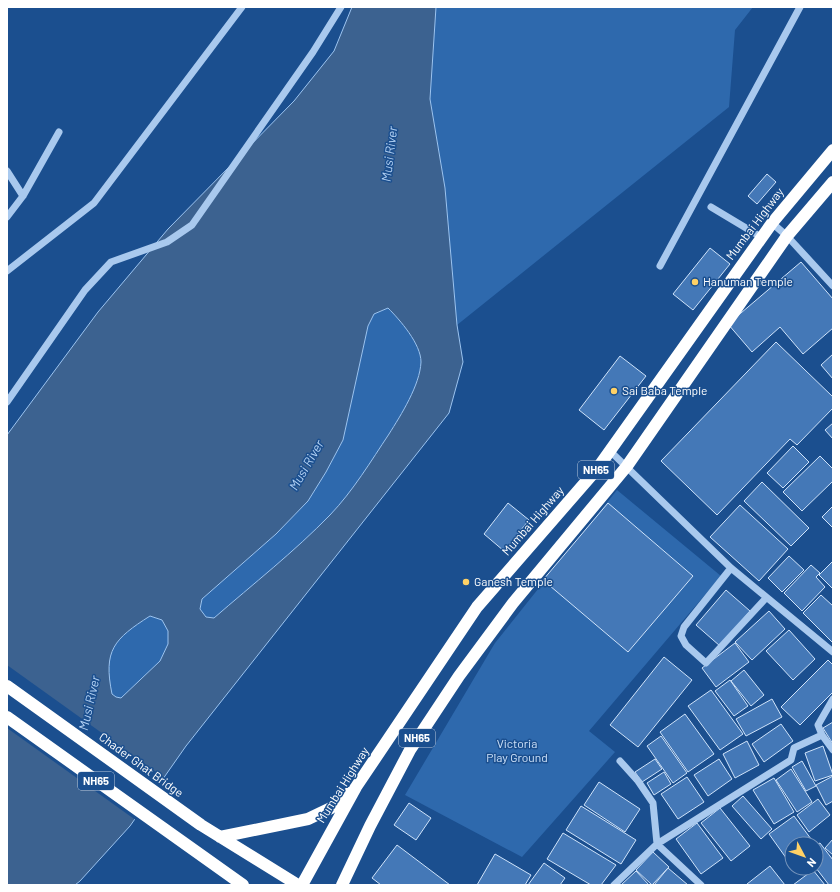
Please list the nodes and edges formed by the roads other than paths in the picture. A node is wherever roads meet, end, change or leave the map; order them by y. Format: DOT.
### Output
graph roads {
  1 [pos="242,7"];
  2 [pos="341,7"];
  3 [pos="800,7"];
  4 [pos="59,132"];
  5 [pos="833,150"];
  6 [pos="7,171"];
  7 [pos="833,182"];
  8 [pos="23,196"];
  9 [pos="711,207"];
  10 [pos="7,217"];
  11 [pos="772,222"];
  12 [pos="787,236"];
  13 [pos="761,237"];
  14 [pos="660,266"];
  15 [pos="7,271"];
  16 [pos="833,286"];
  17 [pos="7,402"];
  18 [pos="610,451"];
  19 [pos="627,466"];
  20 [pos="731,568"];
  21 [pos="766,598"];
  22 [pos="833,652"];
  23 [pos="7,686"];
  24 [pos="833,700"];
  25 [pos="7,717"];
  26 [pos="822,735"];
  27 [pos="833,750"];
  28 [pos="620,761"];
  29 [pos="356,787"];
  30 [pos="220,837"];
  31 [pos="657,844"];
  32 [pos="244,885"];
  33 [pos="298,885"];
  34 [pos="302,885"];
  35 [pos="342,885"];
  36 [pos="614,885"];
  37 [pos="701,885"];
  1 -- 15 [label="street"];
  2 -- 17 [label="street"];
  3 -- 14 [label="street"];
  4 -- 8 [label="street"];
  5 -- 11 [label="highway, Mumbai Highway / NH65"];
  6 -- 8 [label="street"];
  7 -- 12 [label="highway, NH65"];
  8 -- 10 [label="street"];
  9 -- 13 [label="street"];
  11 -- 12 [label="street"];
  11 -- 13 [label="highway, Mumbai Highway / NH65"];
  12 -- 16 [label="street"];
  12 -- 19 [label="highway, NH65"];
  13 -- 18 [label="highway, Mumbai Highway / NH65"];
  18 -- 19 [label="street"];
  18 -- 29 [label="highway, Mumbai Highway / NH65"];
  19 -- 20 [label="street"];
  19 -- 35 [label="highway, NH65"];
  20 -- 21 [label="street"];
  20 -- 21 [label="street"];
  21 -- 22 [label="street"];
  23 -- 30 [label="highway, Chader Ghat Bridge / NH65"];
  24 -- 26 [label="street"];
  25 -- 32 [label="highway, NH65"];
  26 -- 27 [label="street"];
  26 -- 31 [label="street"];
  28 -- 31 [label="street"];
  29 -- 30 [label="highway, NH65"];
  29 -- 34 [label="highway, Mumbai Highway / NH65"];
  30 -- 33 [label="highway, NH65"];
  31 -- 36 [label="street"];
  31 -- 37 [label="street"];
}
